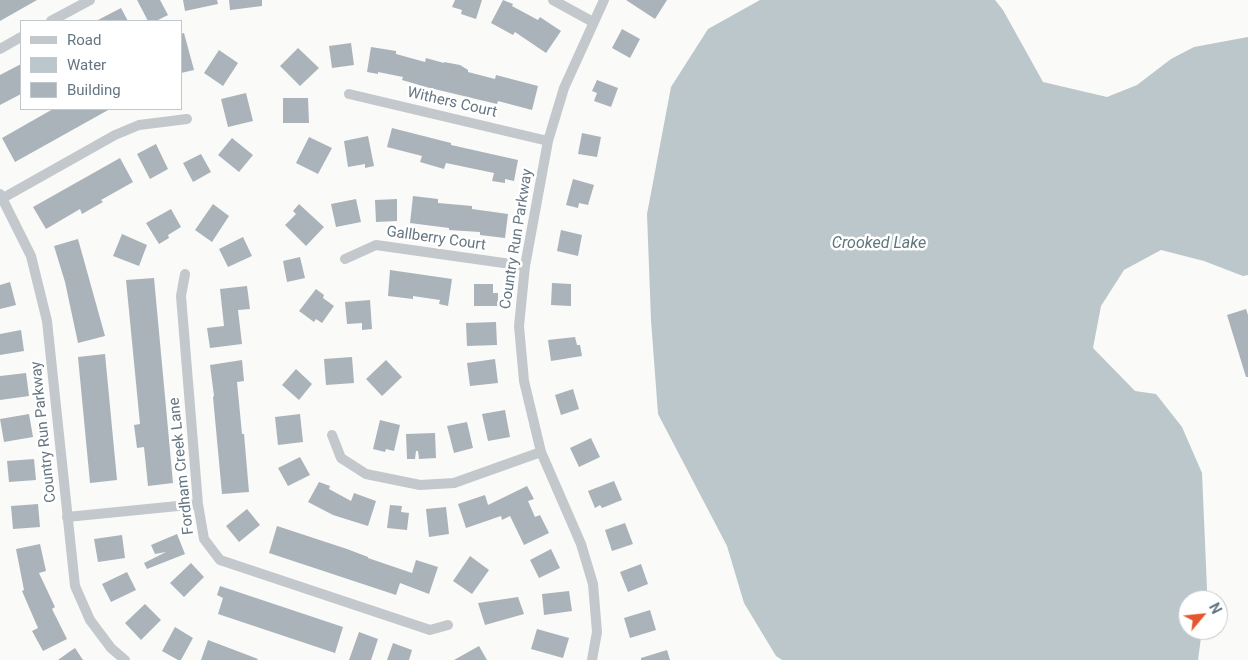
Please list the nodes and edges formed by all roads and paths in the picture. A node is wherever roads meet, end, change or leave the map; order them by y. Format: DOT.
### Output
graph roads {
  1 [pos="90,0"];
  2 [pos="553,0"];
  3 [pos="604,0"];
  4 [pos="53,20"];
  5 [pos="593,22"];
  6 [pos="20,38"];
  7 [pos="0,49"];
  8 [pos="349,94"];
  9 [pos="187,119"];
  10 [pos="548,141"];
  11 [pos="1,196"];
  12 [pos="345,259"];
  13 [pos="525,266"];
  14 [pos="185,274"];
  15 [pos="332,435"];
  16 [pos="541,452"];
  17 [pos="198,504"];
  18 [pos="68,517"];
  19 [pos="448,625"];
  20 [pos="125,660"];
  21 [pos="592,660"];
  1 -- 4 [label="street"];
  2 -- 5 [label="street"];
  3 -- 5 [label="street, Country Run Parkway"];
  5 -- 10 [label="street, Country Run Parkway"];
  6 -- 7 [label="street"];
  8 -- 10 [label="street, Withers Court"];
  9 -- 11 [label="street"];
  10 -- 13 [label="street, Country Run Parkway"];
  11 -- 18 [label="street, Country Run Parkway"];
  12 -- 13 [label="street, Gallberry Court"];
  13 -- 16 [label="street, Country Run Parkway"];
  14 -- 17 [label="street, Fordham Creek Lane"];
  15 -- 16 [label="street"];
  16 -- 21 [label="street, Country Run Parkway"];
  17 -- 18 [label="street"];
  17 -- 19 [label="street, Fordham Creek Lane"];
  18 -- 20 [label="street, Country Run Parkway"];
}
